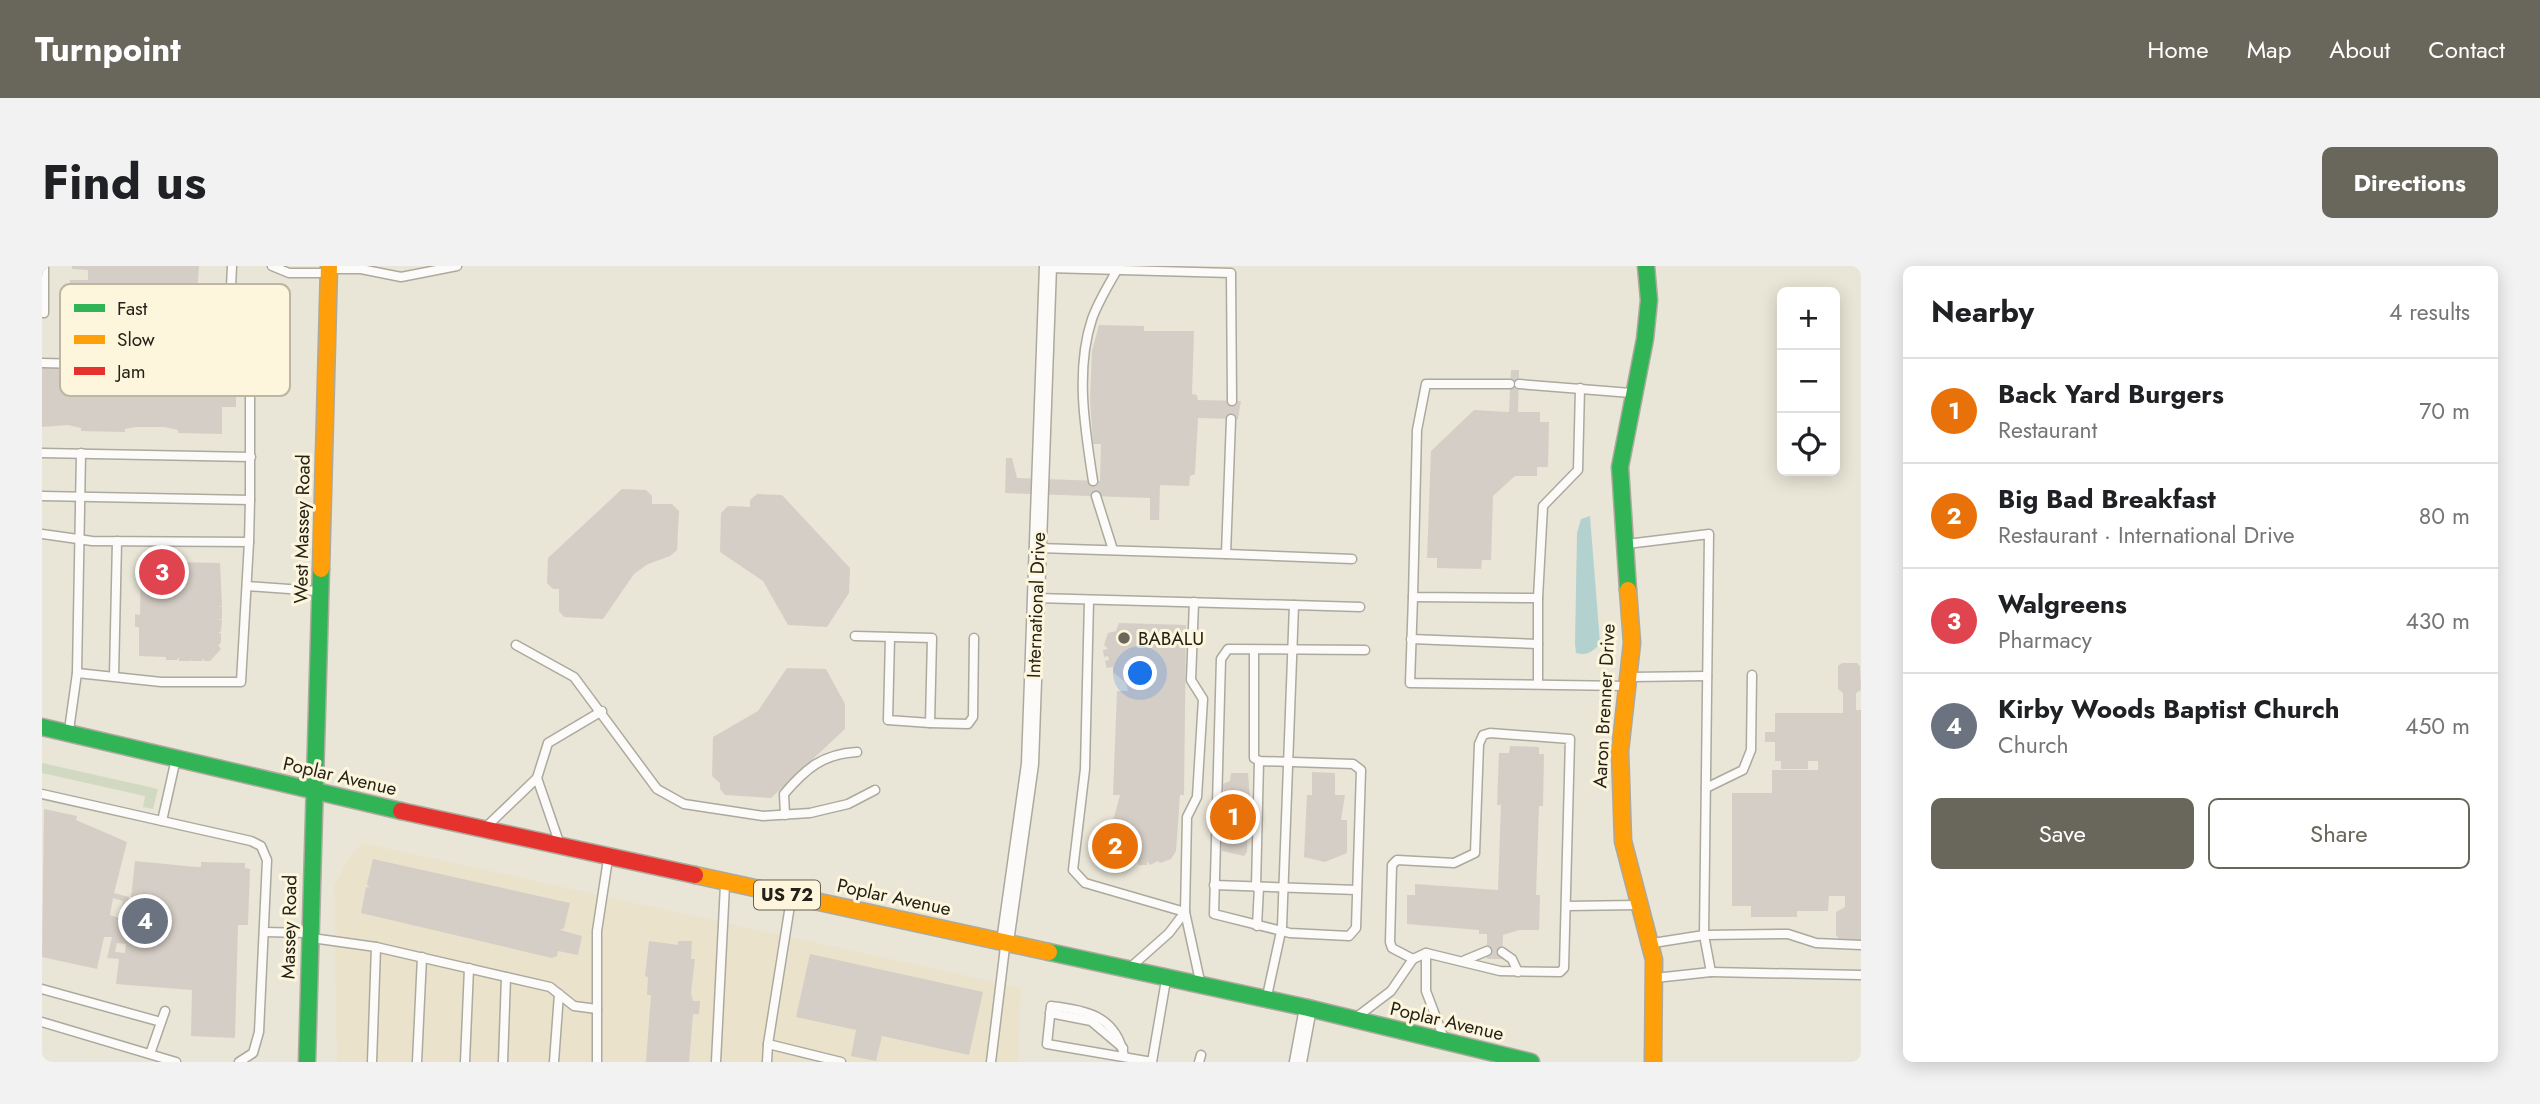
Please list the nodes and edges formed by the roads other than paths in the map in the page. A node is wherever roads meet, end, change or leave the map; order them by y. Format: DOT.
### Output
graph roads {
  1 [pos="44,266"];
  2 [pos="232,266"];
  3 [pos="272,266"];
  4 [pos="457,266"];
  5 [pos="1646,266"];
  6 [pos="1048,267"];
  7 [pos="329,269"];
  8 [pos="1117,270"];
  9 [pos="231,284"];
  10 [pos="44,313"];
  11 [pos="42,363"];
  12 [pos="60,363"];
  13 [pos="1580,388"];
  14 [pos="1634,393"];
  15 [pos="250,396"];
  16 [pos="1233,401"];
  17 [pos="1231,419"];
  18 [pos="42,453"];
  19 [pos="81,453"];
  20 [pos="251,457"];
  21 [pos="1093,481"];
  22 [pos="42,496"];
  23 [pos="80,496"];
  24 [pos="1097,496"];
  25 [pos="250,500"];
  26 [pos="42,534"];
  27 [pos="79,539"];
  28 [pos="117,541"];
  29 [pos="249,542"];
  30 [pos="1624,544"];
  31 [pos="1038,548"];
  32 [pos="1113,550"];
  33 [pos="1226,554"];
  34 [pos="1352,559"];
  35 [pos="247,586"];
  36 [pos="322,591"];
  37 [pos="1413,597"];
  38 [pos="1036,598"];
  39 [pos="1538,598"];
  40 [pos="1089,600"];
  41 [pos="1195,602"];
  42 [pos="1294,605"];
  43 [pos="1360,607"];
  44 [pos="855,636"];
  45 [pos="890,637"];
  46 [pos="974,638"];
  47 [pos="1410,639"];
  48 [pos="1538,644"];
  49 [pos="516,645"];
  50 [pos="1254,650"];
  51 [pos="1364,650"];
  52 [pos="1292,651"];
  53 [pos="77,673"];
  54 [pos="1752,675"];
  55 [pos="1707,676"];
  56 [pos="114,677"];
  57 [pos="1627,682"];
  58 [pos="1538,684"];
  59 [pos="602,710"];
  60 [pos="929,723"];
  61 [pos="42,727"];
  62 [pos="69,733"];
  63 [pos="857,752"];
  64 [pos="176,758"];
  65 [pos="1259,761"];
  66 [pos="1288,762"];
  67 [pos="537,778"];
  68 [pos="1706,788"];
  69 [pos="874,790"];
  70 [pos="314,792"];
  71 [pos="42,794"];
  72 [pos="785,815"];
  73 [pos="162,821"];
  74 [pos="484,829"];
  75 [pos="560,846"];
  76 [pos="608,856"];
  77 [pos="726,882"];
  78 [pos="1214,886"];
  79 [pos="1258,887"];
  80 [pos="1284,888"];
  81 [pos="1357,890"];
  82 [pos="792,896"];
  83 [pos="1641,905"];
  84 [pos="1567,906"];
  85 [pos="1185,912"];
  86 [pos="1256,926"];
  87 [pos="265,932"];
  88 [pos="1281,932"];
  89 [pos="310,935"];
  90 [pos="1704,935"];
  91 [pos="1005,942"];
  92 [pos="1650,943"];
  93 [pos="1861,946"];
  94 [pos="376,947"];
  95 [pos="1487,951"];
  96 [pos="1502,952"];
  97 [pos="1426,953"];
  98 [pos="422,957"];
  99 [pos="1413,959"];
  100 [pos="1465,960"];
  101 [pos="469,968"];
  102 [pos="1129,969"];
  103 [pos="1518,972"];
  104 [pos="1711,972"];
  105 [pos="1861,975"];
  106 [pos="506,977"];
  107 [pos="1167,977"];
  108 [pos="1653,978"];
  109 [pos="1201,984"];
  110 [pos="42,989"];
  111 [pos="559,994"];
  112 [pos="1267,999"];
  113 [pos="1308,1007"];
  114 [pos="597,1009"];
  115 [pos="164,1011"];
  116 [pos="1353,1021"];
  117 [pos="42,1022"];
  118 [pos="160,1022"];
  119 [pos="1445,1042"];
  120 [pos="768,1044"];
  121 [pos="1462,1045"];
  122 [pos="1123,1052"];
  123 [pos="150,1054"];
  124 [pos="807,1058"];
  125 [pos="176,1062"];
  126 [pos="239,1062"];
  127 [pos="307,1062"];
  128 [pos="372,1062"];
  129 [pos="417,1062"];
  130 [pos="465,1062"];
  131 [pos="503,1062"];
  132 [pos="554,1062"];
  133 [pos="597,1062"];
  134 [pos="716,1062"];
  135 [pos="768,1062"];
  136 [pos="842,1062"];
  137 [pos="991,1062"];
  138 [pos="1152,1062"];
  139 [pos="1298,1062"];
  140 [pos="1458,1062"];
  141 [pos="1531,1062"];
  142 [pos="1653,1062"];
  1 -- 10 [label="lane"];
  2 -- 9 [label="lane"];
  3 -- 7 [label="lane"];
  4 -- 7 [label="lane"];
  5 -- 14 [label="street, Aaron Brenner Drive"];
  6 -- 8 [label="lane"];
  6 -- 31 [label="street, International Drive"];
  7 -- 36 [label="street, West Massey Road"];
  8 -- 16 [label="lane"];
  8 -- 21 [label="lane"];
  11 -- 12 [label="lane"];
  13 -- 14 [label="lane"];
  13 -- 37 [label="lane"];
  13 -- 39 [label="lane"];
  14 -- 30 [label="street, Aaron Brenner Drive"];
  15 -- 20 [label="lane"];
  17 -- 33 [label="lane"];
  18 -- 19 [label="lane"];
  19 -- 20 [label="lane"];
  19 -- 23 [label="lane"];
  20 -- 25 [label="lane"];
  22 -- 23 [label="lane"];
  23 -- 25 [label="lane"];
  23 -- 27 [label="lane"];
  24 -- 32 [label="lane"];
  25 -- 29 [label="lane"];
  26 -- 27 [label="lane"];
  27 -- 28 [label="lane"];
  27 -- 53 [label="lane"];
  28 -- 29 [label="lane"];
  28 -- 56 [label="lane"];
  29 -- 35 [label="lane"];
  30 -- 55 [label="lane"];
  30 -- 57 [label="street, Aaron Brenner Drive"];
  31 -- 32 [label="lane"];
  31 -- 38 [label="street, International Drive"];
  32 -- 33 [label="lane"];
  33 -- 34 [label="lane"];
  35 -- 36 [label="lane"];
  35 -- 56 [label="lane"];
  36 -- 70 [label="street, West Massey Road"];
  37 -- 39 [label="lane"];
  37 -- 47 [label="lane"];
  38 -- 40 [label="lane"];
  38 -- 91 [label="street, International Drive"];
  39 -- 48 [label="lane"];
  40 -- 41 [label="lane"];
  40 -- 85 [label="lane"];
  41 -- 42 [label="lane"];
  41 -- 85 [label="lane"];
  42 -- 43 [label="lane"];
  42 -- 52 [label="lane"];
  44 -- 45 [label="lane"];
  45 -- 60 [label="lane"];
  45 -- 60 [label="lane"];
  46 -- 60 [label="lane"];
  47 -- 48 [label="lane"];
  47 -- 58 [label="lane"];
  48 -- 58 [label="lane"];
  49 -- 59 [label="lane"];
  50 -- 52 [label="lane"];
  50 -- 65 [label="lane"];
  50 -- 78 [label="lane"];
  51 -- 52 [label="lane"];
  52 -- 66 [label="lane"];
  53 -- 56 [label="lane"];
  53 -- 62 [label="lane"];
  54 -- 68 [label="lane"];
  55 -- 57 [label="lane"];
  55 -- 68 [label="lane"];
  57 -- 58 [label="lane"];
  57 -- 83 [label="street, Aaron Brenner Drive"];
  59 -- 67 [label="lane"];
  59 -- 72 [label="lane"];
  61 -- 62 [label="street, Poplar Avenue / US 72"];
  62 -- 64 [label="street, Poplar Avenue / US 72"];
  63 -- 72 [label="lane"];
  64 -- 70 [label="street, Poplar Avenue / US 72"];
  64 -- 73 [label="lane"];
  65 -- 66 [label="lane"];
  65 -- 79 [label="lane"];
  66 -- 80 [label="lane"];
  66 -- 81 [label="lane"];
  67 -- 74 [label="lane"];
  67 -- 75 [label="lane"];
  68 -- 90 [label="lane"];
  69 -- 72 [label="lane"];
  70 -- 74 [label="street, Poplar Avenue / US 72"];
  70 -- 89 [label="street, Massey Road"];
  71 -- 73 [label="lane"];
  73 -- 87 [label="lane"];
  74 -- 75 [label="street, Poplar Avenue / US 72"];
  75 -- 76 [label="street, Poplar Avenue / US 72"];
  76 -- 77 [label="street, Poplar Avenue / US 72"];
  76 -- 114 [label="lane"];
  77 -- 82 [label="street, Poplar Avenue / US 72"];
  77 -- 134 [label="lane"];
  78 -- 79 [label="lane"];
  78 -- 86 [label="lane"];
  79 -- 80 [label="lane"];
  79 -- 86 [label="lane"];
  80 -- 81 [label="lane"];
  80 -- 88 [label="lane"];
  81 -- 88 [label="lane"];
  82 -- 91 [label="street, Poplar Avenue / US 72"];
  82 -- 120 [label="lane"];
  83 -- 84 [label="lane"];
  83 -- 92 [label="street, Aaron Brenner Drive"];
  84 -- 99 [label="lane"];
  84 -- 103 [label="lane"];
  85 -- 102 [label="lane"];
  85 -- 109 [label="lane"];
  86 -- 88 [label="lane"];
  87 -- 89 [label="lane"];
  87 -- 126 [label="lane"];
  88 -- 112 [label="lane"];
  89 -- 94 [label="lane"];
  89 -- 127 [label="street, Massey Road"];
  90 -- 92 [label="lane"];
  90 -- 93 [label="lane"];
  90 -- 104 [label="lane"];
  91 -- 102 [label="street, Poplar Avenue / US 72"];
  91 -- 137 [label="lane"];
  92 -- 108 [label="street, Aaron Brenner Drive"];
  94 -- 98 [label="lane"];
  94 -- 128 [label="lane"];
  95 -- 100 [label="lane"];
  96 -- 103 [label="lane"];
  97 -- 99 [label="lane"];
  97 -- 100 [label="lane"];
  97 -- 119 [label="lane"];
  98 -- 101 [label="lane"];
  98 -- 129 [label="lane"];
  99 -- 116 [label="lane"];
  100 -- 103 [label="lane"];
  101 -- 106 [label="lane"];
  101 -- 130 [label="lane"];
  102 -- 107 [label="street, Poplar Avenue / US 72"];
  104 -- 105 [label="lane"];
  104 -- 108 [label="lane"];
  106 -- 111 [label="lane"];
  106 -- 131 [label="lane"];
  107 -- 109 [label="street, Poplar Avenue / US 72"];
  107 -- 138 [label="lane"];
  108 -- 142 [label="street, Aaron Brenner Drive"];
  109 -- 112 [label="street, Poplar Avenue / US 72"];
  110 -- 118 [label="lane"];
  111 -- 114 [label="lane"];
  111 -- 132 [label="lane"];
  112 -- 113 [label="street, Poplar Avenue / US 72"];
  113 -- 116 [label="street, Poplar Avenue / US 72"];
  113 -- 139 [label="street"];
  114 -- 133 [label="lane"];
  115 -- 118 [label="lane"];
  116 -- 119 [label="street, Poplar Avenue / US 72"];
  117 -- 123 [label="lane"];
  118 -- 123 [label="lane"];
  119 -- 121 [label="street, Poplar Avenue / US 72"];
  120 -- 124 [label="lane"];
  120 -- 135 [label="lane"];
  121 -- 140 [label="street"];
  121 -- 141 [label="street, Poplar Avenue / US 72"];
  122 -- 122 [label="lane"];
  122 -- 138 [label="lane"];
  123 -- 125 [label="lane"];
  124 -- 136 [label="lane"];
}
